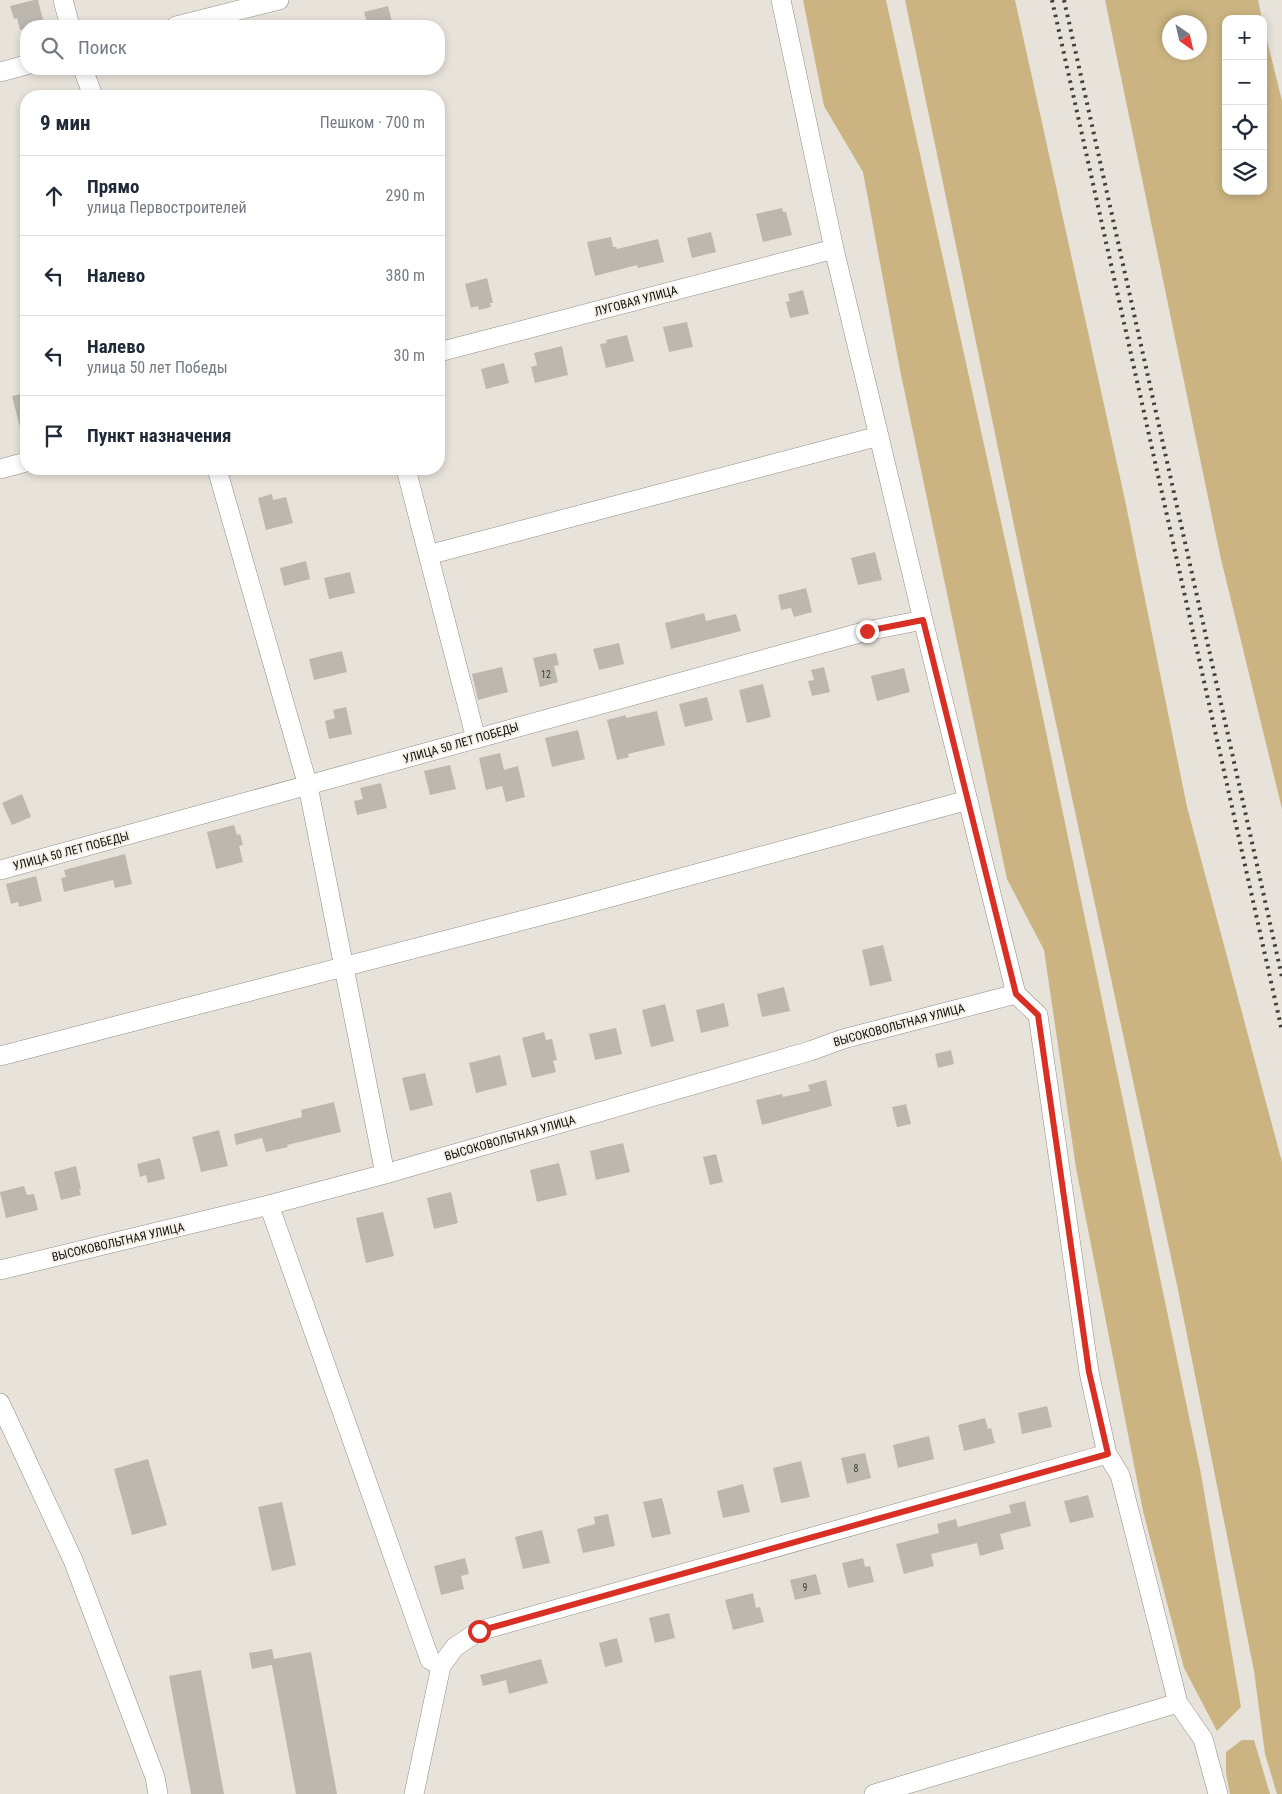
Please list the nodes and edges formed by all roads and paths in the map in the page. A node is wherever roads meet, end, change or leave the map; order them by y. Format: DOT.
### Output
graph roads {
  1 [pos="63,0"];
  2 [pos="279,0"];
  3 [pos="781,0"];
  4 [pos="68,20"];
  5 [pos="200,20"];
  6 [pos="20,67"];
  7 [pos="0,72"];
  8 [pos="85,75"];
  9 [pos="91,90"];
  10 [pos="834,249"];
  11 [pos="445,350"];
  12 [pos="879,436"];
  13 [pos="20,464"];
  14 [pos="0,469"];
  15 [pos="219,475"];
  16 [pos="408,475"];
  17 [pos="428,555"];
  18 [pos="923,620"];
  19 [pos="476,739"];
  20 [pos="308,786"];
  21 [pos="968,800"];
  22 [pos="0,870"];
  23 [pos="344,966"];
  24 [pos="1016,994"];
  25 [pos="0,1056"];
  26 [pos="385,1174"];
  27 [pos="270,1206"];
  28 [pos="0,1270"];
  29 [pos="0,1403"];
  30 [pos="1108,1454"];
  31 [pos="441,1666"];
  32 [pos="1178,1703"];
  33 [pos="158,1794"];
  34 [pos="414,1794"];
  35 [pos="874,1794"];
  36 [pos="1218,1794"];
  1 -- 4 [label="street"];
  2 -- 5 [label="street"];
  3 -- 10 [label="street"];
  6 -- 7 [label="street"];
  8 -- 9 [label="street"];
  10 -- 11 [label="street, ЛУГОВАЯ УЛИЦА"];
  10 -- 12 [label="street"];
  12 -- 17 [label="street"];
  12 -- 18 [label="street"];
  13 -- 14 [label="street"];
  15 -- 20 [label="street"];
  16 -- 17 [label="street"];
  17 -- 19 [label="street"];
  18 -- 19 [label="street, УЛИЦА 50 ЛЕТ ПОБЕДЫ"];
  18 -- 21 [label="street"];
  19 -- 20 [label="street, УЛИЦА 50 ЛЕТ ПОБЕДЫ"];
  20 -- 22 [label="street, УЛИЦА 50 ЛЕТ ПОБЕДЫ"];
  20 -- 23 [label="street"];
  21 -- 23 [label="street"];
  21 -- 24 [label="street"];
  23 -- 25 [label="street"];
  23 -- 26 [label="street"];
  24 -- 26 [label="street, ВЫСОКОВОЛЬТНАЯ УЛИЦА"];
  24 -- 30 [label="street"];
  26 -- 27 [label="street, ВЫСОКОВОЛЬТНАЯ УЛИЦА"];
  27 -- 28 [label="street, ВЫСОКОВОЛЬТНАЯ УЛИЦА"];
  27 -- 31 [label="street"];
  29 -- 33 [label="street"];
  30 -- 31 [label="street"];
  30 -- 32 [label="street"];
  31 -- 34 [label="street"];
  32 -- 35 [label="street"];
  32 -- 36 [label="street"];
}
